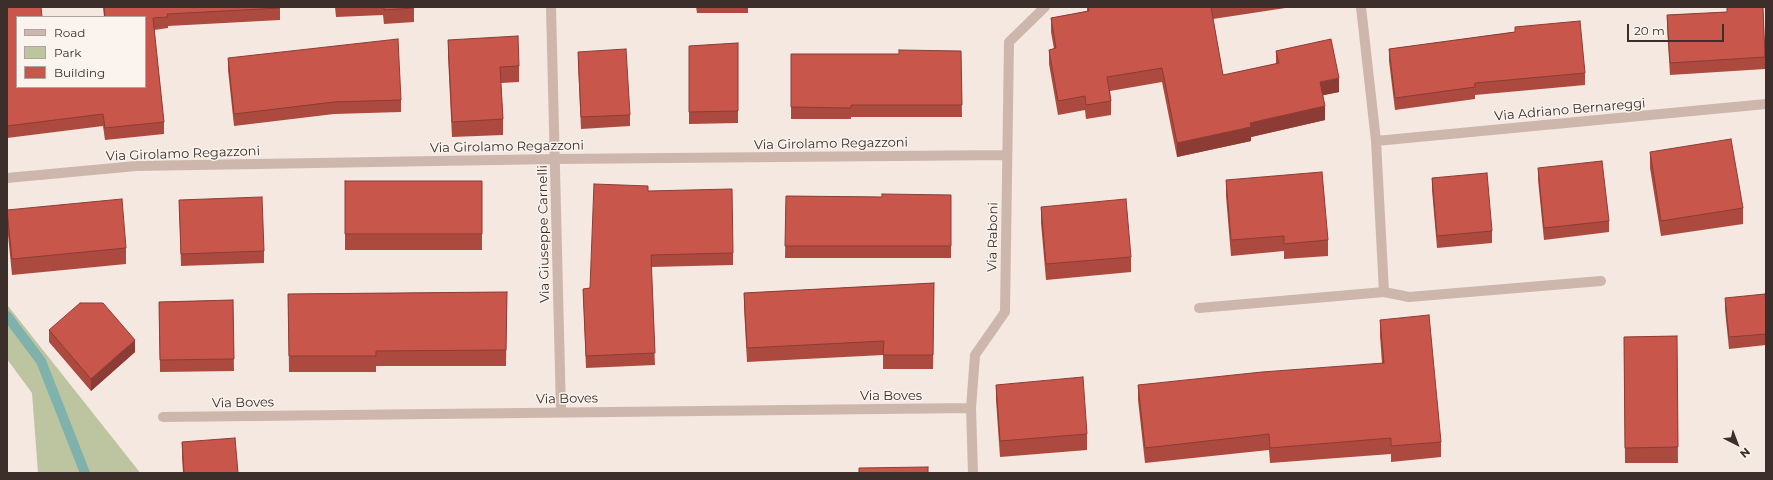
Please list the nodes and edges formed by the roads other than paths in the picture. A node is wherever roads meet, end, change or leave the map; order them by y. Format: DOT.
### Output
graph roads {
  1 [pos="551,7"];
  2 [pos="1045,7"];
  3 [pos="1361,7"];
  4 [pos="1766,104"];
  5 [pos="1376,141"];
  6 [pos="1007,155"];
  7 [pos="556,159"];
  8 [pos="7,178"];
  9 [pos="1601,281"];
  10 [pos="1384,292"];
  11 [pos="1199,308"];
  12 [pos="971,408"];
  13 [pos="561,412"];
  14 [pos="163,417"];
  15 [pos="973,473"];
  1 -- 7 [label="street, Via Giuseppe Carnelli"];
  2 -- 6 [label="street, Via Raboni"];
  3 -- 5 [label="street"];
  4 -- 5 [label="street, Via Adriano Bernareggi"];
  5 -- 10 [label="street"];
  6 -- 7 [label="street, Via Girolamo Regazzoni"];
  6 -- 12 [label="street, Via Raboni"];
  7 -- 8 [label="street, Via Girolamo Regazzoni"];
  7 -- 13 [label="street, Via Giuseppe Carnelli"];
  9 -- 10 [label="street"];
  10 -- 11 [label="street"];
  12 -- 13 [label="street, Via Boves"];
  12 -- 15 [label="street, Via Raboni"];
  13 -- 14 [label="street, Via Boves"];
}
